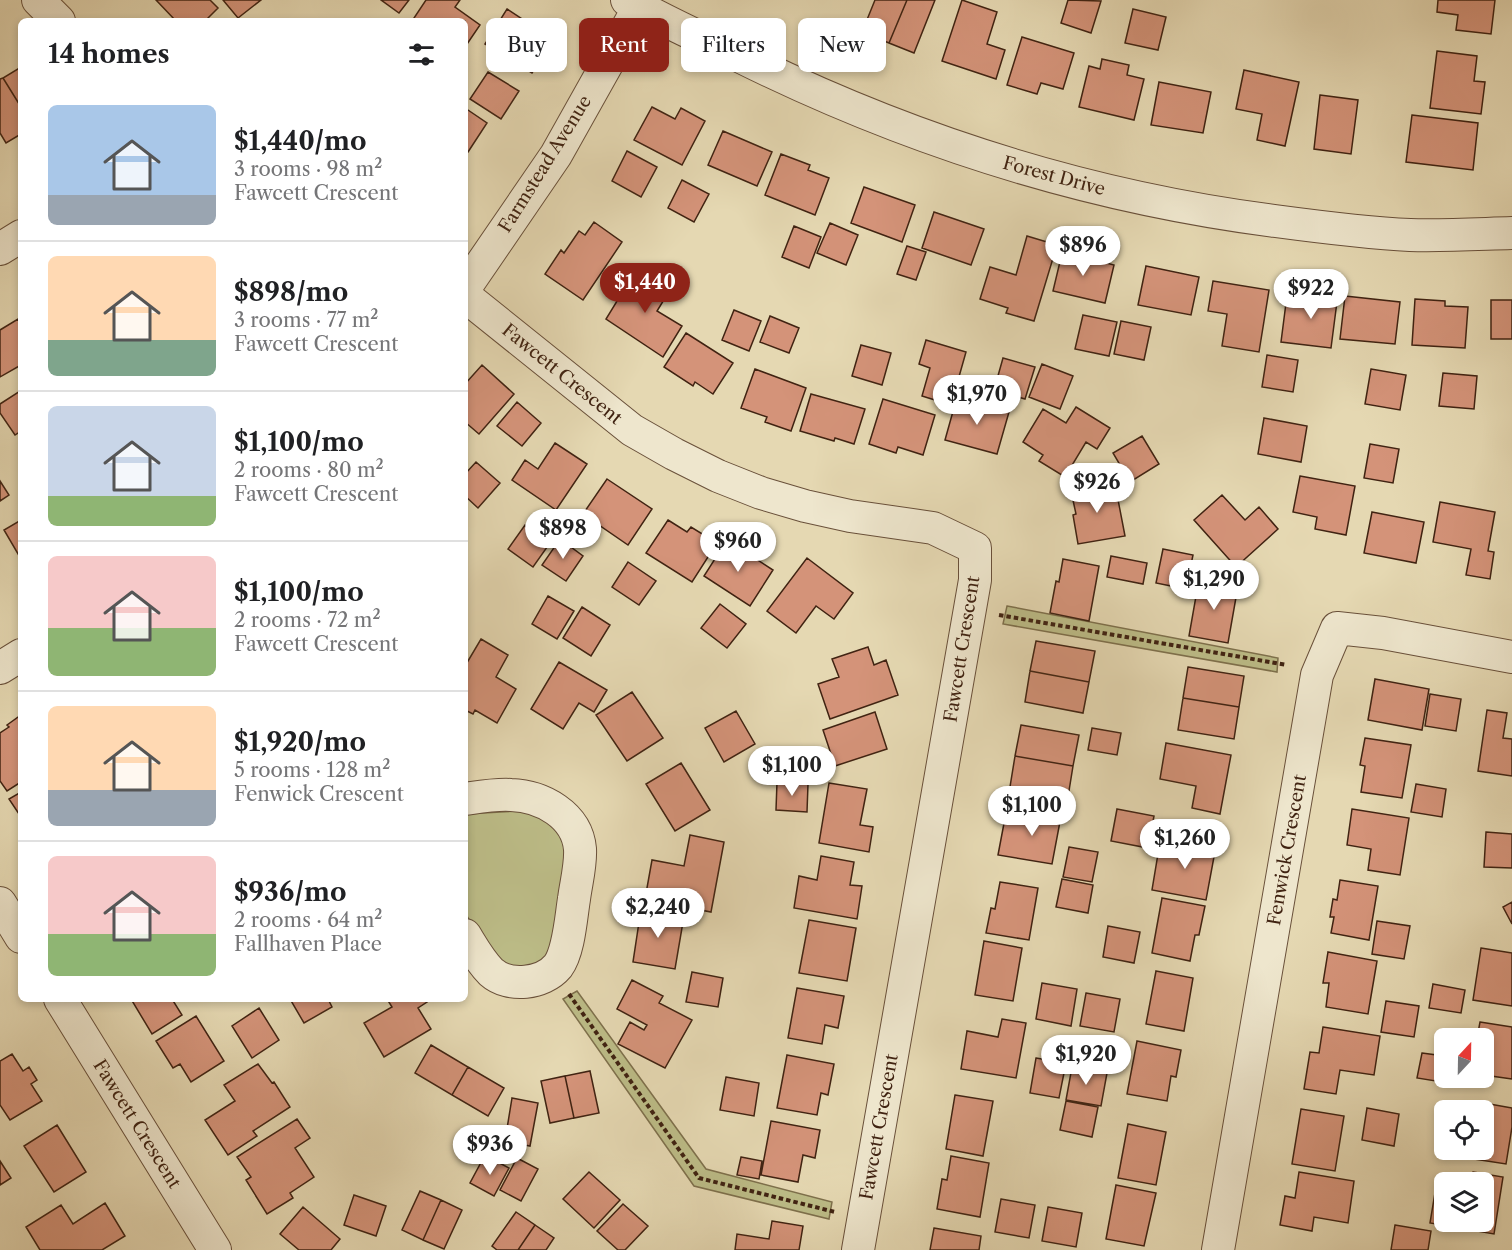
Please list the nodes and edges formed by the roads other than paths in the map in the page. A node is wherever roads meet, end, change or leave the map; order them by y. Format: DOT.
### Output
graph roads {
  1 [pos="38,0"];
  2 [pos="633,4"];
  3 [pos="56,18"];
  4 [pos="1512,234"];
  5 [pos="18,238"];
  6 [pos="0,249"];
  7 [pos="468,284"];
  8 [pos="468,298"];
  9 [pos="18,657"];
  10 [pos="1512,657"];
  11 [pos="0,668"];
  12 [pos="468,799"];
  13 [pos="0,903"];
  14 [pos="18,931"];
  15 [pos="468,939"];
  16 [pos="62,1002"];
  17 [pos="215,1250"];
  18 [pos="858,1250"];
  19 [pos="1218,1250"];
  1 -- 3 [label="street"];
  2 -- 4 [label="street, Forest Drive"];
  2 -- 7 [label="street, Farmstead Avenue"];
  5 -- 6 [label="street"];
  8 -- 18 [label="street, Fawcett Crescent"];
  9 -- 11 [label="street"];
  10 -- 19 [label="street, Fenwick Crescent"];
  12 -- 15 [label="street"];
  13 -- 14 [label="street"];
  16 -- 17 [label="street, Fawcett Crescent"];
}
